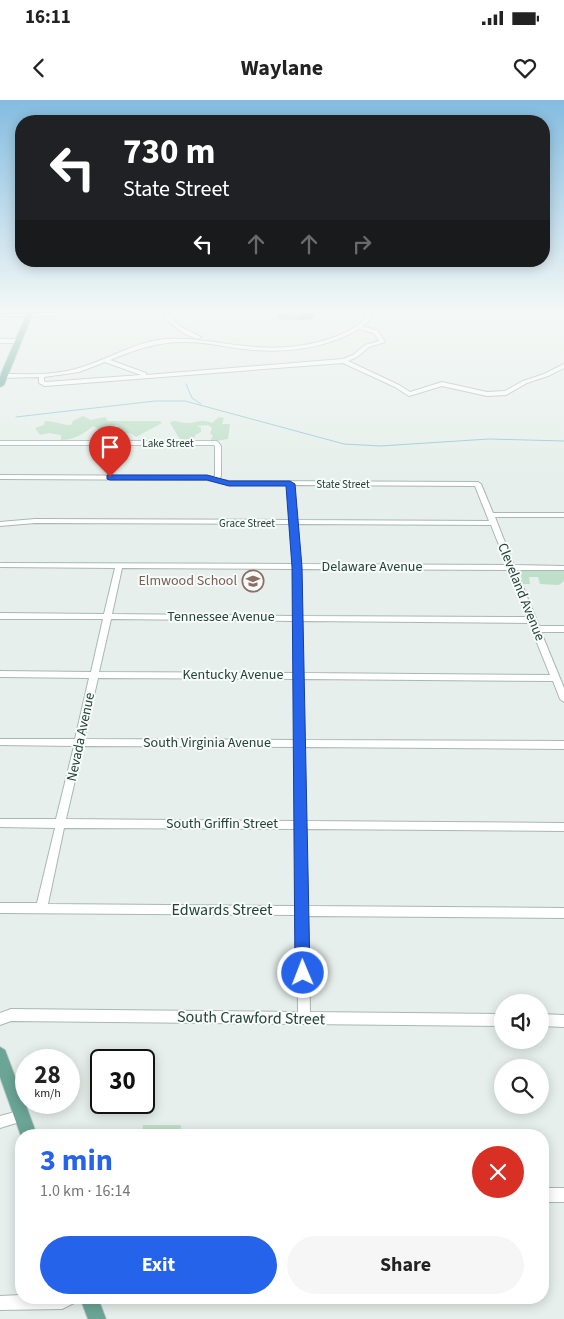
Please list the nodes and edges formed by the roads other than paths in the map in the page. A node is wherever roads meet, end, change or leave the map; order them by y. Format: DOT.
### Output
graph roads {
  1 [pos="79,370"];
  2 [pos="131,370"];
  3 [pos="234,370"];
  4 [pos="363,370"];
  5 [pos="556,370"];
  6 [pos="42,375"];
  7 [pos="2,376"];
  8 [pos="159,376"];
  9 [pos="0,385"];
  10 [pos="0,443"];
  11 [pos="216,443"];
  12 [pos="0,477"];
  13 [pos="214,479"];
  14 [pos="290,484"];
  15 [pos="478,484"];
  16 [pos="491,515"];
  17 [pos="564,515"];
  18 [pos="294,523"];
  19 [pos="494,523"];
  20 [pos="0,524"];
  21 [pos="0,565"];
  22 [pos="119,566"];
  23 [pos="297,567"];
  24 [pos="512,568"];
  25 [pos="564,568"];
  26 [pos="0,616"];
  27 [pos="108,616"];
  28 [pos="297,618"];
  29 [pos="533,620"];
  30 [pos="536,629"];
  31 [pos="564,629"];
  32 [pos="0,674"];
  33 [pos="95,675"];
  34 [pos="298,676"];
  35 [pos="556,678"];
  36 [pos="564,699"];
  37 [pos="0,742"];
  38 [pos="80,742"];
  39 [pos="298,743"];
  40 [pos="564,745"];
  41 [pos="0,823"];
  42 [pos="62,823"];
  43 [pos="300,824"];
  44 [pos="564,827"];
  45 [pos="0,908"];
  46 [pos="41,909"];
  47 [pos="301,910"];
  48 [pos="564,913"];
  49 [pos="304,1018"];
  50 [pos="0,1019"];
  51 [pos="494,1020"];
  52 [pos="549,1020"];
  53 [pos="564,1020"];
  54 [pos="0,1055"];
  55 [pos="22,1116"];
  56 [pos="0,1122"];
  57 [pos="27,1129"];
  58 [pos="549,1195"];
  59 [pos="564,1195"];
  60 [pos="0,1303"];
  61 [pos="15,1303"];
  62 [pos="91,1304"];
  63 [pos="97,1319"];
  1 -- 6 [label="street"];
  2 -- 8 [label="street"];
  3 -- 8 [label="street"];
  4 -- 5 [label="street"];
  6 -- 7 [label="street"];
  6 -- 8 [label="street"];
  7 -- 9 [label="main road"];
  10 -- 11 [label="street, Lake Street"];
  11 -- 13 [label="street"];
  12 -- 13 [label="street, State Street"];
  13 -- 14 [label="street, State Street"];
  14 -- 15 [label="street, State Street"];
  14 -- 18 [label="street"];
  15 -- 16 [label="street, Cleveland Avenue"];
  16 -- 17 [label="street"];
  16 -- 19 [label="street, Cleveland Avenue"];
  18 -- 19 [label="street, Grace Street"];
  18 -- 20 [label="street, Grace Street"];
  18 -- 23 [label="street"];
  19 -- 24 [label="street, Cleveland Avenue"];
  21 -- 22 [label="street, Delaware Avenue"];
  22 -- 23 [label="street, Delaware Avenue"];
  22 -- 27 [label="street, Nevada Avenue"];
  23 -- 24 [label="street, Delaware Avenue"];
  23 -- 28 [label="street"];
  24 -- 25 [label="street, Delaware Avenue"];
  24 -- 29 [label="street, Cleveland Avenue"];
  26 -- 27 [label="street, Tennessee Avenue"];
  27 -- 28 [label="street, Tennessee Avenue"];
  27 -- 33 [label="street, Nevada Avenue"];
  28 -- 29 [label="street, Tennessee Avenue"];
  28 -- 34 [label="street"];
  29 -- 30 [label="street, Cleveland Avenue"];
  30 -- 31 [label="street"];
  30 -- 35 [label="street, Cleveland Avenue"];
  32 -- 33 [label="street, Kentucky Avenue"];
  33 -- 34 [label="street, Kentucky Avenue"];
  33 -- 38 [label="street, Nevada Avenue"];
  34 -- 35 [label="street, Kentucky Avenue"];
  34 -- 39 [label="street"];
  35 -- 36 [label="street, Cleveland Avenue"];
  37 -- 38 [label="street, South Virginia Avenue"];
  38 -- 39 [label="street, South Virginia Avenue"];
  38 -- 42 [label="street, Nevada Avenue"];
  39 -- 40 [label="street, South Virginia Avenue"];
  39 -- 43 [label="street"];
  41 -- 42 [label="street, South Griffin Street"];
  42 -- 43 [label="street, South Griffin Street"];
  42 -- 46 [label="street, Nevada Avenue"];
  43 -- 44 [label="street, South Griffin Street"];
  43 -- 47 [label="street"];
  45 -- 46 [label="street, Edwards Street"];
  46 -- 47 [label="street, Edwards Street"];
  47 -- 48 [label="street, Edwards Street"];
  47 -- 49 [label="street"];
  49 -- 50 [label="street, South Crawford Street"];
  49 -- 51 [label="street, South Crawford Street"];
  52 -- 53 [label="street"];
  54 -- 55 [label="main road"];
  55 -- 56 [label="street"];
  55 -- 57 [label="main road"];
  58 -- 59 [label="street"];
  60 -- 61 [label="street"];
  62 -- 63 [label="main road"];
}
